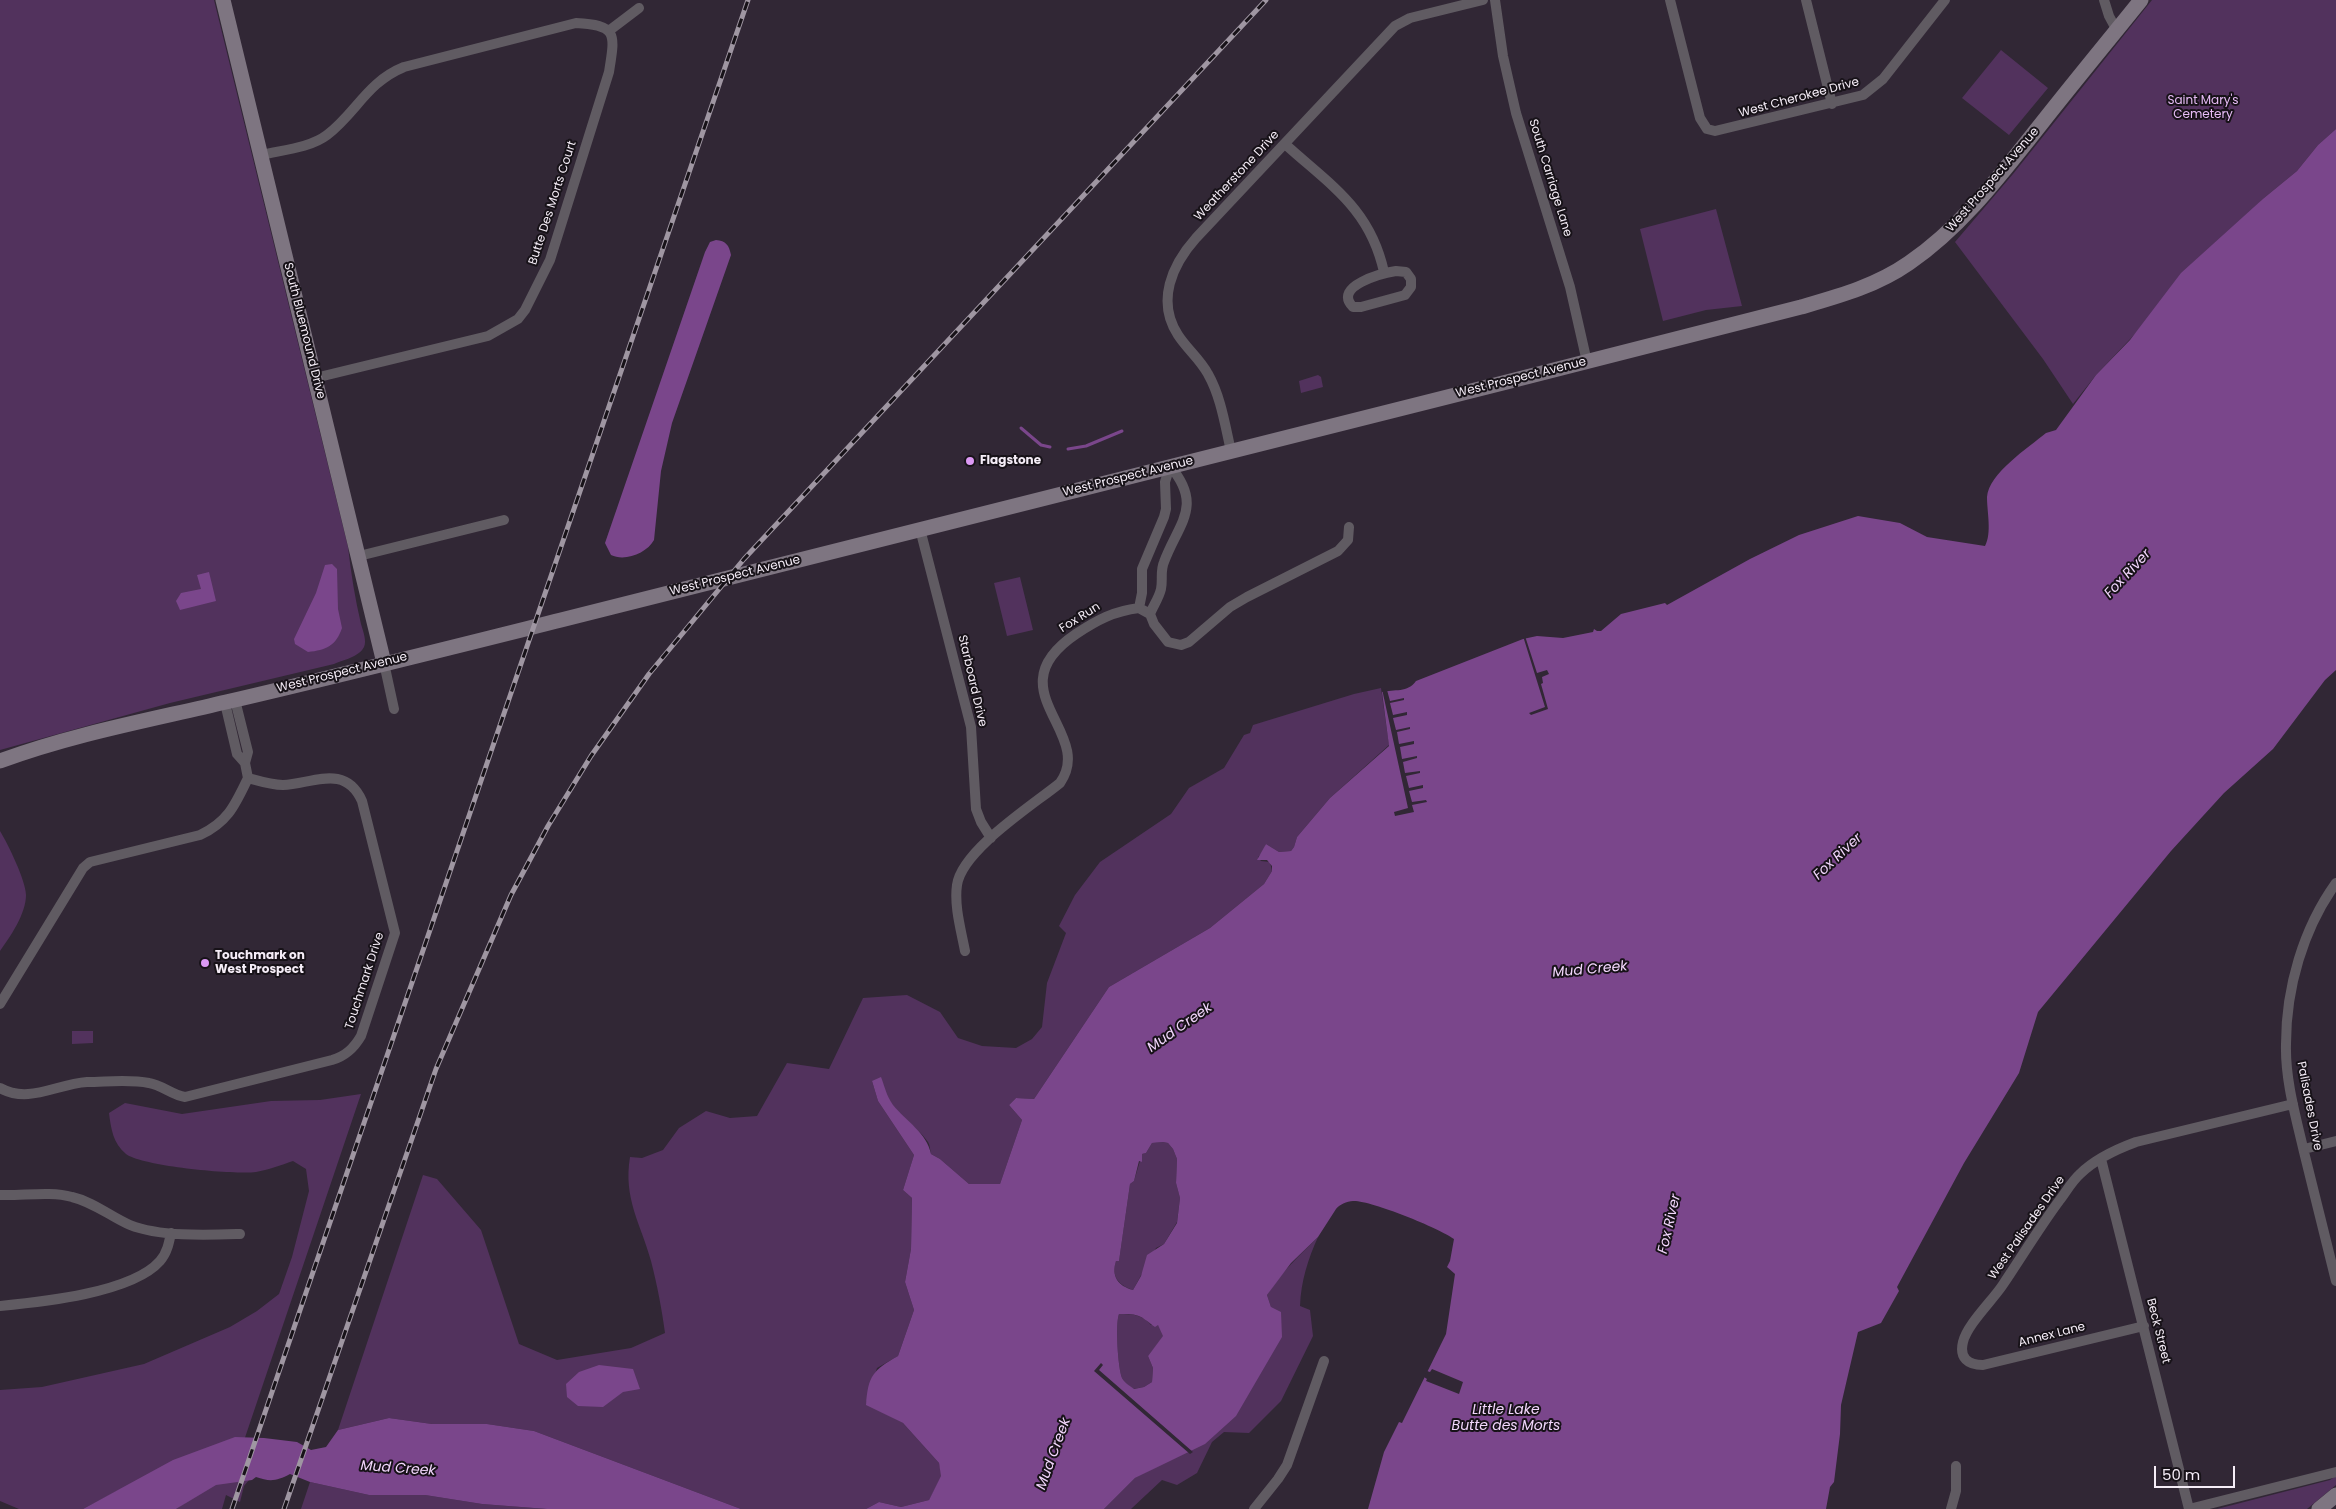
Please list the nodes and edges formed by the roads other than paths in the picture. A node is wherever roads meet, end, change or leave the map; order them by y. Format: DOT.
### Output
graph roads {
  1 [pos="223,0"];
  2 [pos="1482,0"];
  3 [pos="1495,0"];
  4 [pos="1670,0"];
  5 [pos="1806,0"];
  6 [pos="1945,0"];
  7 [pos="2104,0"];
  8 [pos="2141,0"];
  9 [pos="639,8"];
  10 [pos="2116,29"];
  11 [pos="610,30"];
  12 [pos="1832,104"];
  13 [pos="1285,144"];
  14 [pos="261,155"];
  15 [pos="1384,272"];
  16 [pos="1587,362"];
  17 [pos="315,378"];
  18 [pos="1231,451"];
  19 [pos="1170,466"];
  20 [pos="504,520"];
  21 [pos="1349,527"];
  22 [pos="920,529"];
  23 [pos="359,556"];
  24 [pos="1139,608"];
  25 [pos="1150,614"];
  26 [pos="384,663"];
  27 [pos="230,701"];
  28 [pos="394,709"];
  29 [pos="0,761"];
  30 [pos="248,778"];
  31 [pos="991,838"];
  32 [pos="2336,883"];
  33 [pos="965,951"];
  34 [pos="0,1004"];
  35 [pos="0,1088"];
  36 [pos="2293,1104"];
  37 [pos="2336,1141"];
  38 [pos="2304,1149"];
  39 [pos="2101,1159"];
  40 [pos="0,1195"];
  41 [pos="171,1233"];
  42 [pos="240,1234"];
  43 [pos="2336,1281"];
  44 [pos="0,1306"];
  45 [pos="2144,1326"];
  46 [pos="1324,1361"];
  47 [pos="1966,1362"];
  48 [pos="1956,1466"];
  49 [pos="2336,1472"];
  50 [pos="2336,1495"];
  51 [pos="1254,1509"];
  52 [pos="1951,1509"];
  53 [pos="2189,1509"];
  54 [pos="2319,1509"];
  1 -- 14 [label="main road, South Bluemound Drive"];
  2 -- 13 [label="street, Weatherstone Drive"];
  3 -- 16 [label="street, South Carriage Lane"];
  4 -- 12 [label="street, West Cherokee Drive"];
  5 -- 12 [label="street"];
  6 -- 12 [label="street, West Cherokee Drive"];
  7 -- 10 [label="street"];
  8 -- 10 [label="main road, West Prospect Avenue"];
  9 -- 11 [label="street"];
  10 -- 16 [label="main road, West Prospect Avenue"];
  11 -- 14 [label="street"];
  11 -- 17 [label="street, Butte Des Morts Court"];
  13 -- 15 [label="street"];
  13 -- 18 [label="street, Weatherstone Drive"];
  14 -- 17 [label="main road, South Bluemound Drive"];
  15 -- 15 [label="street"];
  16 -- 18 [label="main road, West Prospect Avenue"];
  17 -- 23 [label="main road, South Bluemound Drive"];
  18 -- 19 [label="main road, West Prospect Avenue"];
  19 -- 22 [label="main road, West Prospect Avenue"];
  19 -- 24 [label="street"];
  19 -- 25 [label="street"];
  20 -- 23 [label="street"];
  21 -- 25 [label="street"];
  22 -- 26 [label="main road, West Prospect Avenue"];
  22 -- 31 [label="street, Starboard Drive"];
  23 -- 26 [label="main road, South Bluemound Drive"];
  24 -- 25 [label="street"];
  24 -- 31 [label="street, Fox Run"];
  26 -- 27 [label="main road, West Prospect Avenue"];
  26 -- 28 [label="street"];
  27 -- 29 [label="main road, West Prospect Avenue"];
  27 -- 30 [label="street"];
  30 -- 34 [label="street"];
  30 -- 35 [label="street, Touchmark Drive"];
  31 -- 33 [label="street, Fox Run"];
  32 -- 36 [label="street, Palisades Drive"];
  36 -- 38 [label="street, Palisades Drive"];
  36 -- 39 [label="street, West Palisades Drive"];
  37 -- 38 [label="street"];
  38 -- 43 [label="street, Palisades Drive"];
  39 -- 45 [label="street, Beck Street"];
  39 -- 47 [label="street, West Palisades Drive"];
  40 -- 41 [label="street"];
  41 -- 42 [label="street"];
  41 -- 44 [label="street"];
  45 -- 47 [label="street, Annex Lane"];
  45 -- 53 [label="street, Beck Street"];
  46 -- 51 [label="street"];
  48 -- 52 [label="street"];
  49 -- 53 [label="street"];
  50 -- 54 [label="main road"];
}
